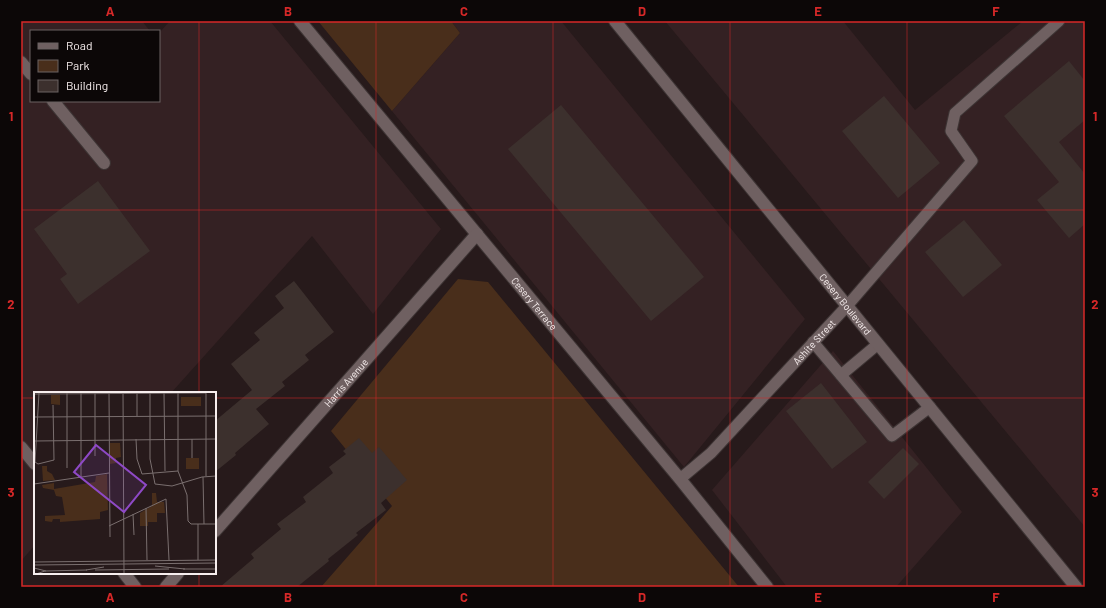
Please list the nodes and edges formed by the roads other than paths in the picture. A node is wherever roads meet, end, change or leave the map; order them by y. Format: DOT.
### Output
graph roads {
  1 [pos="300,21"];
  2 [pos="615,21"];
  3 [pos="1058,21"];
  4 [pos="21,62"];
  5 [pos="30,73"];
  6 [pos="54,102"];
  7 [pos="104,163"];
  8 [pos="477,234"];
  9 [pos="847,306"];
  10 [pos="813,342"];
  11 [pos="878,344"];
  12 [pos="841,375"];
  13 [pos="930,407"];
  14 [pos="21,446"];
  15 [pos="34,463"];
  16 [pos="680,479"];
  17 [pos="216,530"];
  18 [pos="125,574"];
  19 [pos="177,574"];
  20 [pos="135,587"];
  21 [pos="166,587"];
  22 [pos="767,587"];
  23 [pos="1076,587"];
  1 -- 8 [label="street, Cesery Terrace"];
  2 -- 9 [label="street, Cesery Boulevard"];
  3 -- 9 [label="lane, Ashite Street"];
  4 -- 5 [label="street"];
  6 -- 7 [label="street"];
  8 -- 16 [label="street, Cesery Terrace"];
  8 -- 17 [label="street, Harris Avenue"];
  9 -- 10 [label="lane, Ashite Street"];
  9 -- 11 [label="street, Cesery Boulevard"];
  10 -- 12 [label="lane"];
  10 -- 16 [label="lane, Ashite Street"];
  11 -- 12 [label="lane"];
  11 -- 13 [label="street, Cesery Boulevard"];
  12 -- 13 [label="lane"];
  13 -- 23 [label="street, Cesery Boulevard"];
  14 -- 15 [label="street"];
  16 -- 22 [label="street, Cesery Terrace"];
  18 -- 20 [label="street"];
  19 -- 21 [label="street"];
}
